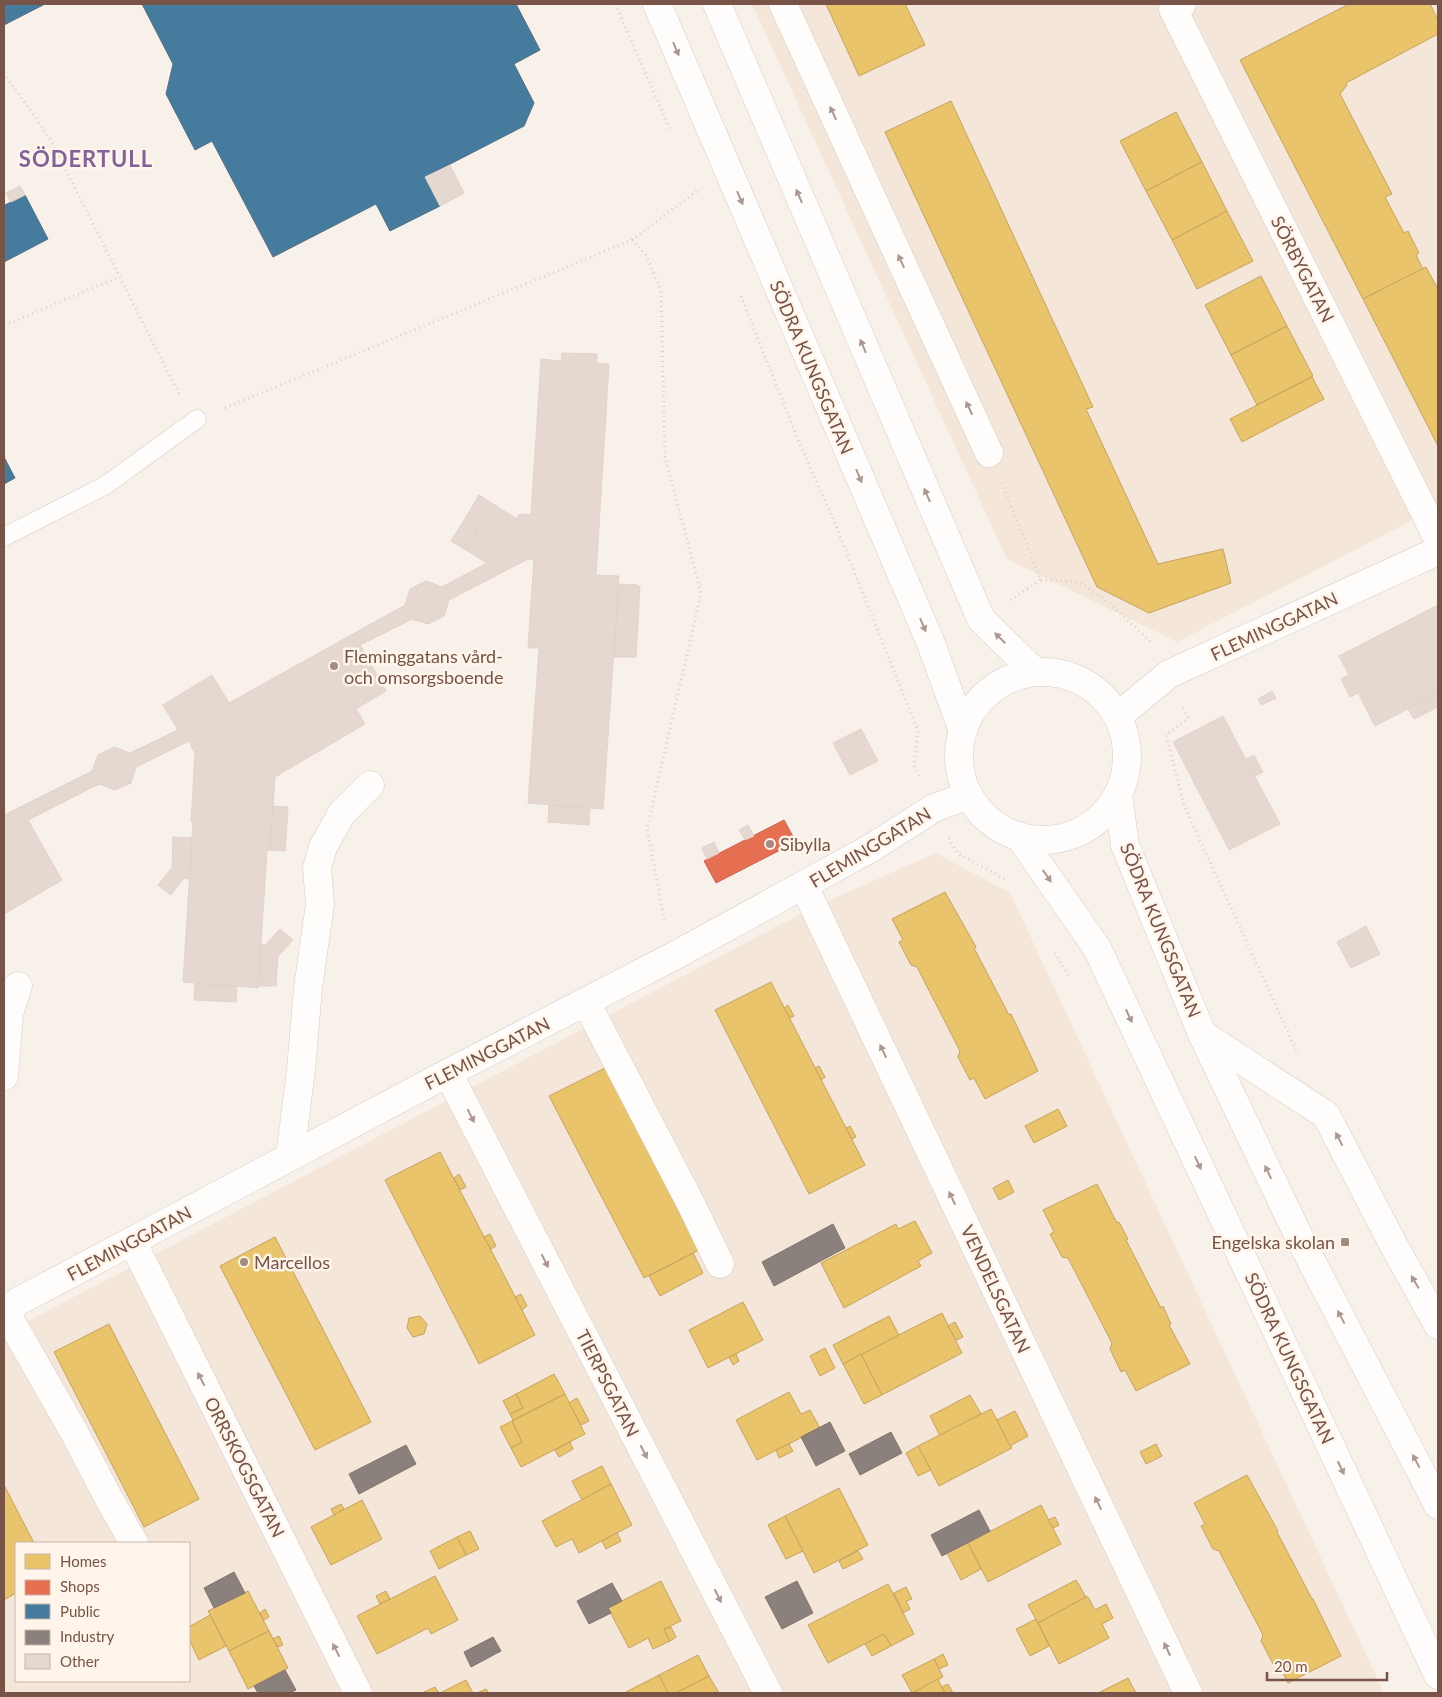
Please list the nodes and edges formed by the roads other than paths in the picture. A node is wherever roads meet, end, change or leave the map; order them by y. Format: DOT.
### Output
graph roads {
  1 [pos="657,4"];
  2 [pos="717,4"];
  3 [pos="783,4"];
  4 [pos="1182,4"];
  5 [pos="197,419"];
  6 [pos="990,453"];
  7 [pos="4,537"];
  8 [pos="1438,539"];
  9 [pos="1438,551"];
  10 [pos="1035,672"];
  11 [pos="1118,716"];
  12 [pos="963,732"];
  13 [pos="370,786"];
  14 [pos="969,796"];
  15 [pos="1118,796"];
  16 [pos="1019,836"];
  17 [pos="804,886"];
  18 [pos="18,986"];
  19 [pos="586,1002"];
  20 [pos="1202,1034"];
  21 [pos="448,1073"];
  22 [pos="4,1076"];
  23 [pos="290,1157"];
  24 [pos="132,1241"];
  25 [pos="720,1264"];
  26 [pos="4,1309"];
  27 [pos="1436,1315"];
  28 [pos="1438,1505"];
  29 [pos="133,1542"];
  30 [pos="1438,1675"];
  31 [pos="358,1693"];
  32 [pos="768,1693"];
  33 [pos="1188,1693"];
  1 -- 12 [label="street, SÖDRA KUNGSGATAN, one-way"];
  10 -- 2 [label="street, one-way"];
  6 -- 3 [label="street, one-way"];
  4 -- 8 [label="street, SÖRBYGATAN"];
  5 -- 7 [label="lane"];
  9 -- 11 [label="street, FLEMINGGATAN"];
  10 -- 11 [label="street, SÖDRA KUNGSGATAN"];
  10 -- 12 [label="street, SÖDRA KUNGSGATAN"];
  11 -- 15 [label="street, SÖDRA KUNGSGATAN"];
  12 -- 14 [label="street, SÖDRA KUNGSGATAN"];
  13 -- 23 [label="street"];
  14 -- 16 [label="street, SÖDRA KUNGSGATAN"];
  14 -- 17 [label="street, FLEMINGGATAN"];
  15 -- 16 [label="street, SÖDRA KUNGSGATAN"];
  15 -- 20 [label="street, SÖDRA KUNGSGATAN"];
  16 -- 30 [label="street, SÖDRA KUNGSGATAN, one-way"];
  17 -- 19 [label="street, FLEMINGGATAN"];
  33 -- 17 [label="street, VENDELSGATAN, one-way"];
  18 -- 22 [label="street"];
  19 -- 21 [label="street, FLEMINGGATAN"];
  19 -- 25 [label="street"];
  27 -- 20 [label="street, SÖDRA KUNGSGATAN, one-way"];
  28 -- 20 [label="street, SÖDRA KUNGSGATAN, one-way"];
  21 -- 23 [label="street, FLEMINGGATAN"];
  21 -- 32 [label="street, TIERPSGATAN, one-way"];
  23 -- 24 [label="street, FLEMINGGATAN"];
  24 -- 26 [label="street, FLEMINGGATAN"];
  31 -- 24 [label="street, ORRSKOGSGATAN, one-way"];
  26 -- 29 [label="street"];
}
